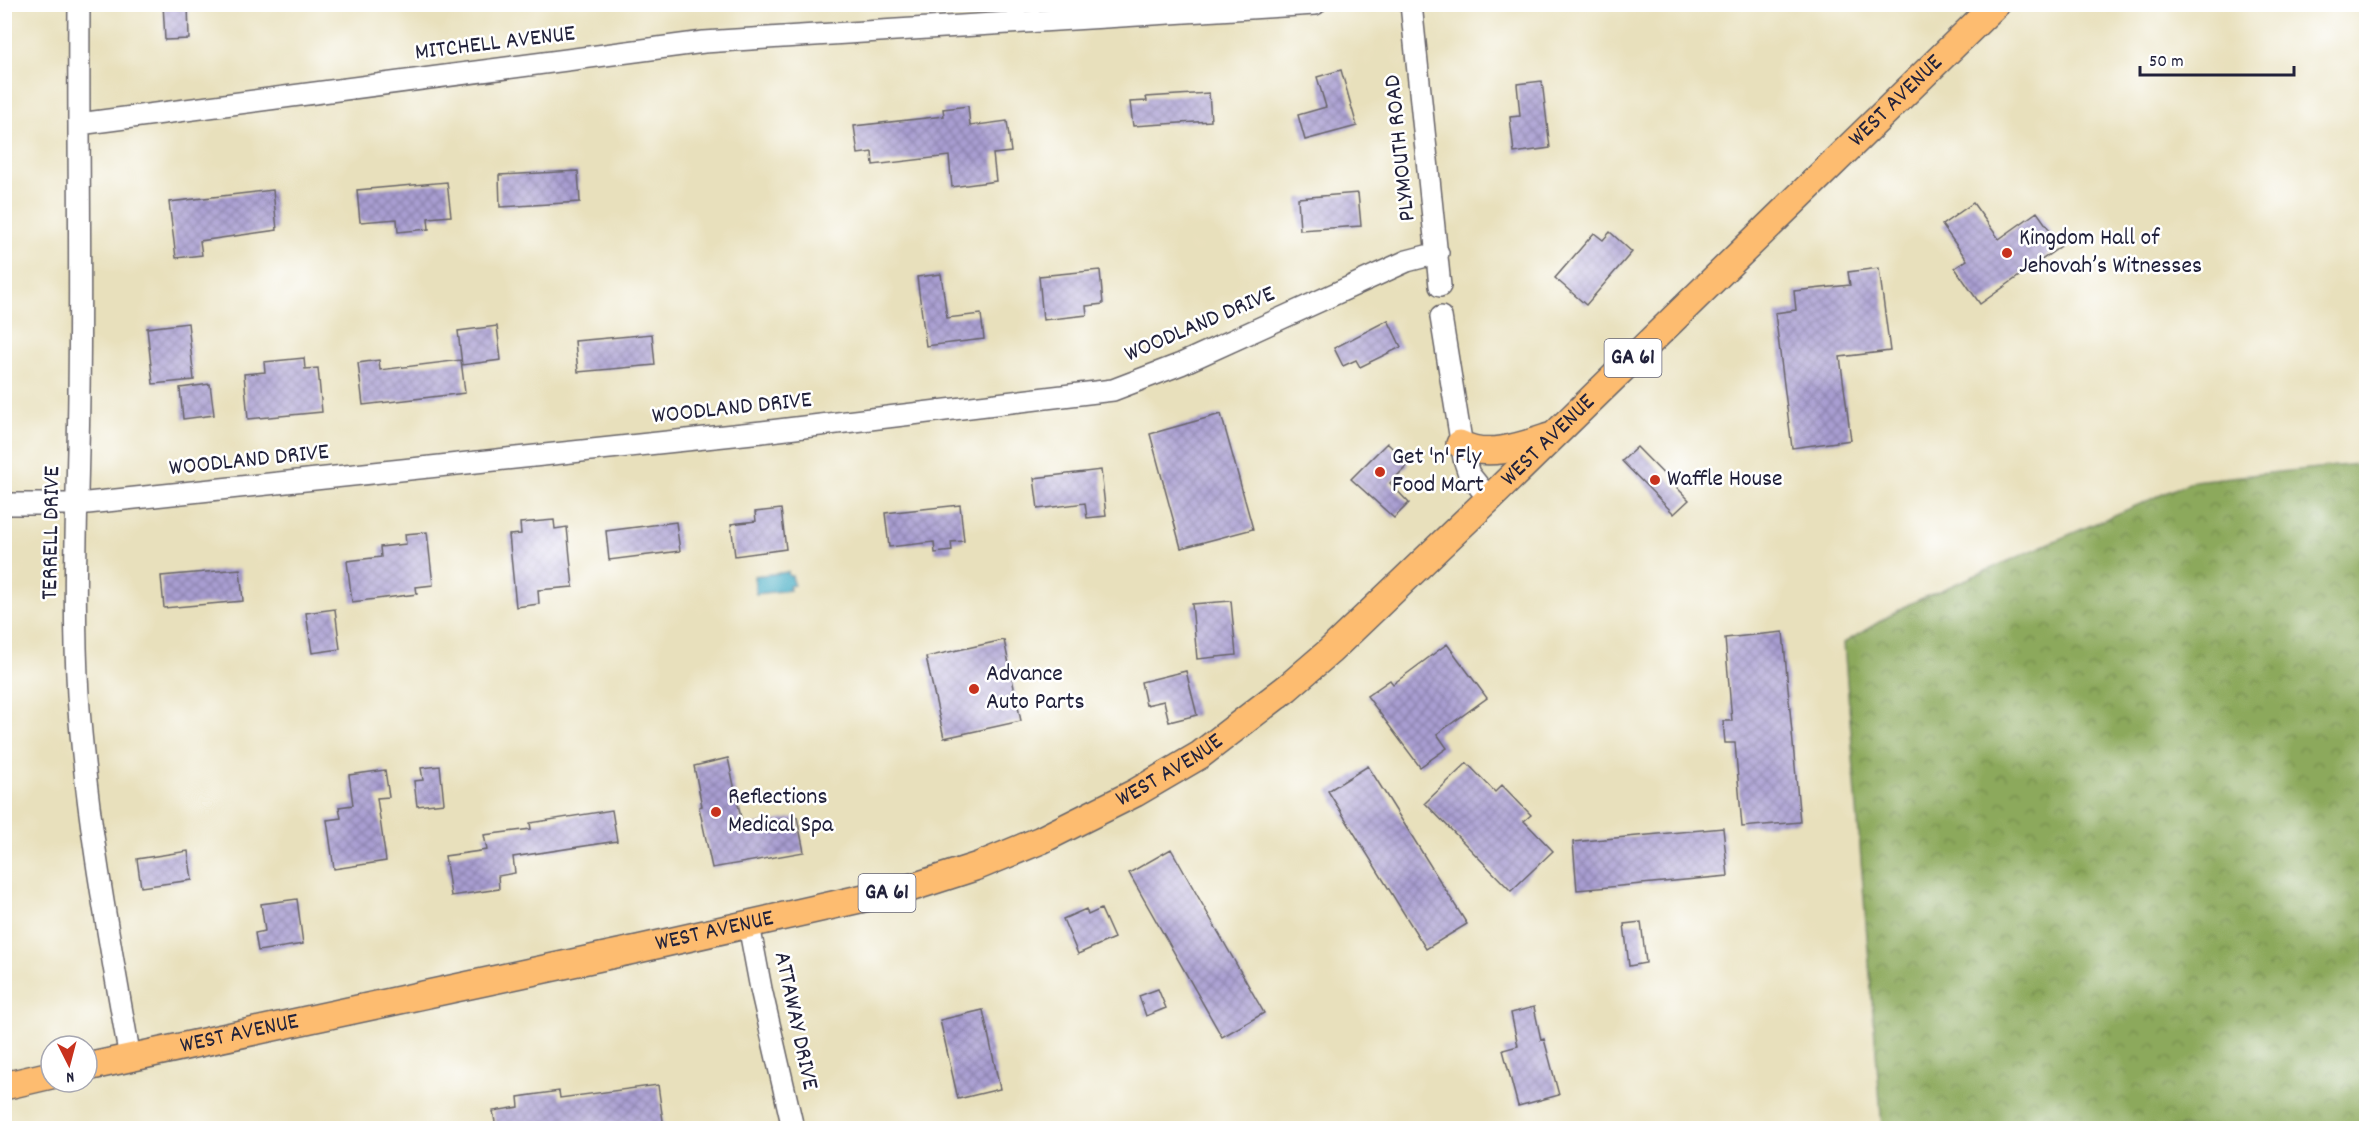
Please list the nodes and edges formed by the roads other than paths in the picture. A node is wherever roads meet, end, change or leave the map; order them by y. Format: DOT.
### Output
graph roads {
  1 [pos="79,4"];
  2 [pos="1315,4"];
  3 [pos="1412,4"];
  4 [pos="1996,4"];
  5 [pos="79,124"];
  6 [pos="1438,253"];
  7 [pos="1440,286"];
  8 [pos="1441,317"];
  9 [pos="1553,436"];
  10 [pos="1460,444"];
  11 [pos="1489,499"];
  12 [pos="4,504"];
  13 [pos="78,504"];
  14 [pos="749,925"];
  15 [pos="130,1058"];
  16 [pos="99,1064"];
  17 [pos="39,1078"];
  18 [pos="4,1086"];
  19 [pos="793,1128"];
  1 -- 5 [label="street, TERRELL DRIVE"];
  2 -- 5 [label="street, MITCHELL AVENUE"];
  3 -- 6 [label="street, PLYMOUTH ROAD"];
  4 -- 9 [label="main road, WEST AVENUE / GA 61"];
  5 -- 13 [label="street, TERRELL DRIVE"];
  6 -- 7 [label="street, PLYMOUTH ROAD"];
  6 -- 13 [label="street, WOODLAND DRIVE"];
  8 -- 10 [label="street"];
  9 -- 10 [label="main road"];
  9 -- 11 [label="main road, WEST AVENUE / GA 61"];
  10 -- 11 [label="street"];
  11 -- 14 [label="main road, WEST AVENUE / GA 61"];
  12 -- 13 [label="street, WOODLAND DRIVE"];
  13 -- 15 [label="street, TERRELL DRIVE"];
  14 -- 15 [label="main road, WEST AVENUE / GA 61"];
  14 -- 19 [label="street, ATTAWAY DRIVE"];
  15 -- 16 [label="main road, WEST AVENUE / GA 61"];
  17 -- 18 [label="main road"];
}
